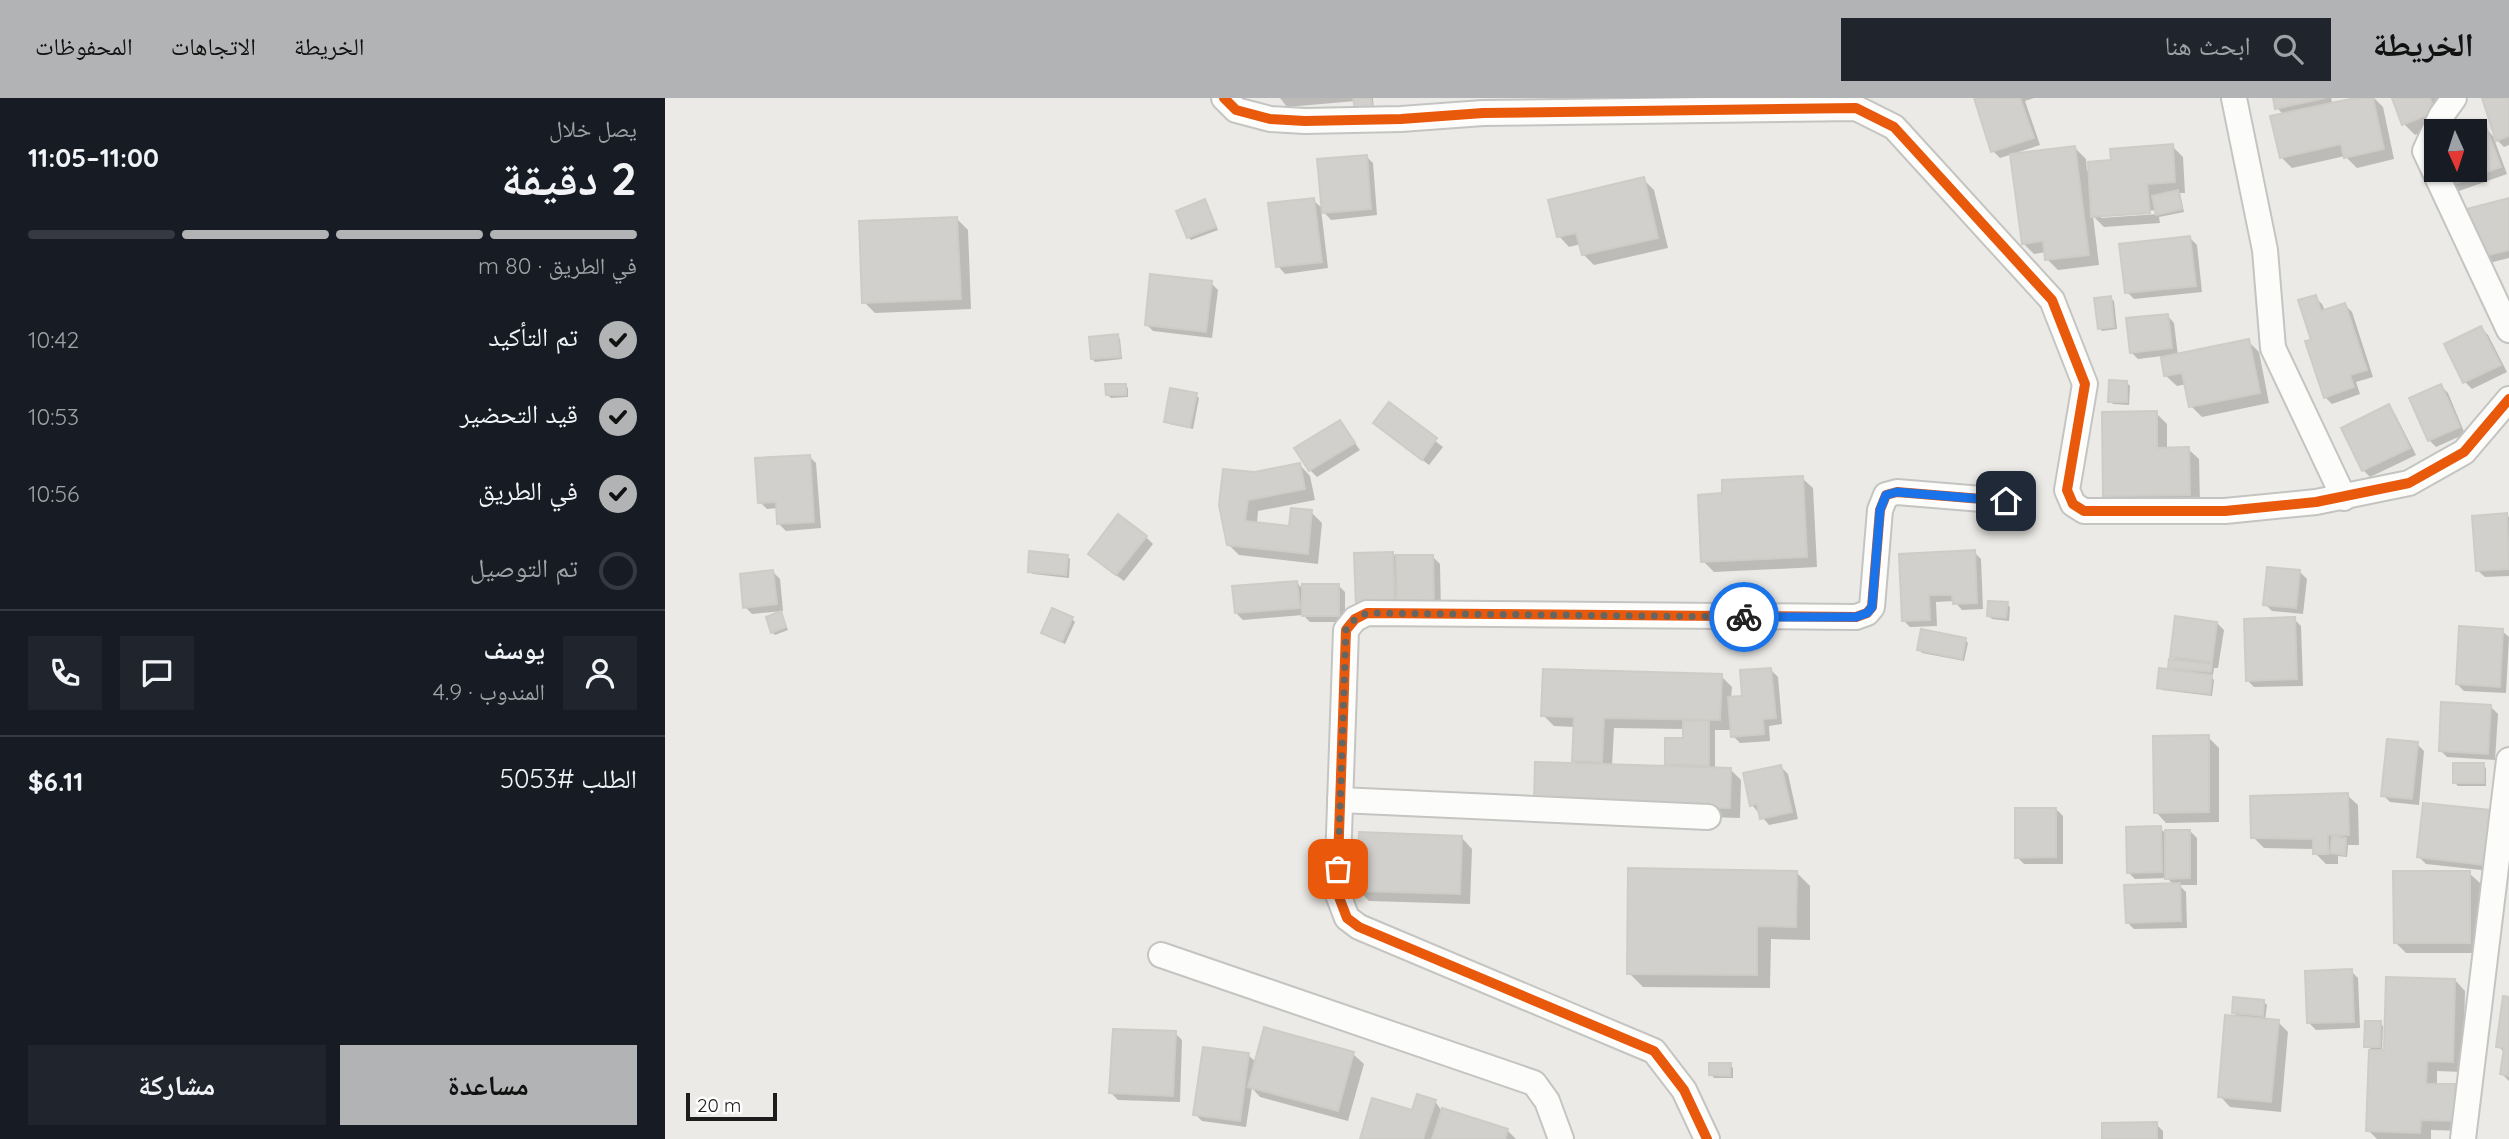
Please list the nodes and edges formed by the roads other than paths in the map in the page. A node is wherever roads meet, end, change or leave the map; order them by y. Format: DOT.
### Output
graph roads {
  1 [pos="1224,98"];
  2 [pos="2234,98"];
  3 [pos="2454,98"];
  4 [pos="1482,105"];
  5 [pos="2509,330"];
  6 [pos="2509,399"];
  7 [pos="2344,498"];
  8 [pos="2006,501"];
  9 [pos="2509,760"];
  10 [pos="1340,800"];
  11 [pos="1708,817"];
  12 [pos="1161,955"];
  13 [pos="1561,1139"];
  14 [pos="1707,1139"];
  15 [pos="2463,1139"];
  1 -- 4 [label="street"];
  2 -- 7 [label="street"];
  3 -- 5 [label="street"];
  4 -- 7 [label="street"];
  6 -- 7 [label="street"];
  8 -- 10 [label="street"];
  9 -- 15 [label="street"];
  10 -- 11 [label="street"];
  10 -- 14 [label="street"];
  12 -- 13 [label="street"];
}
